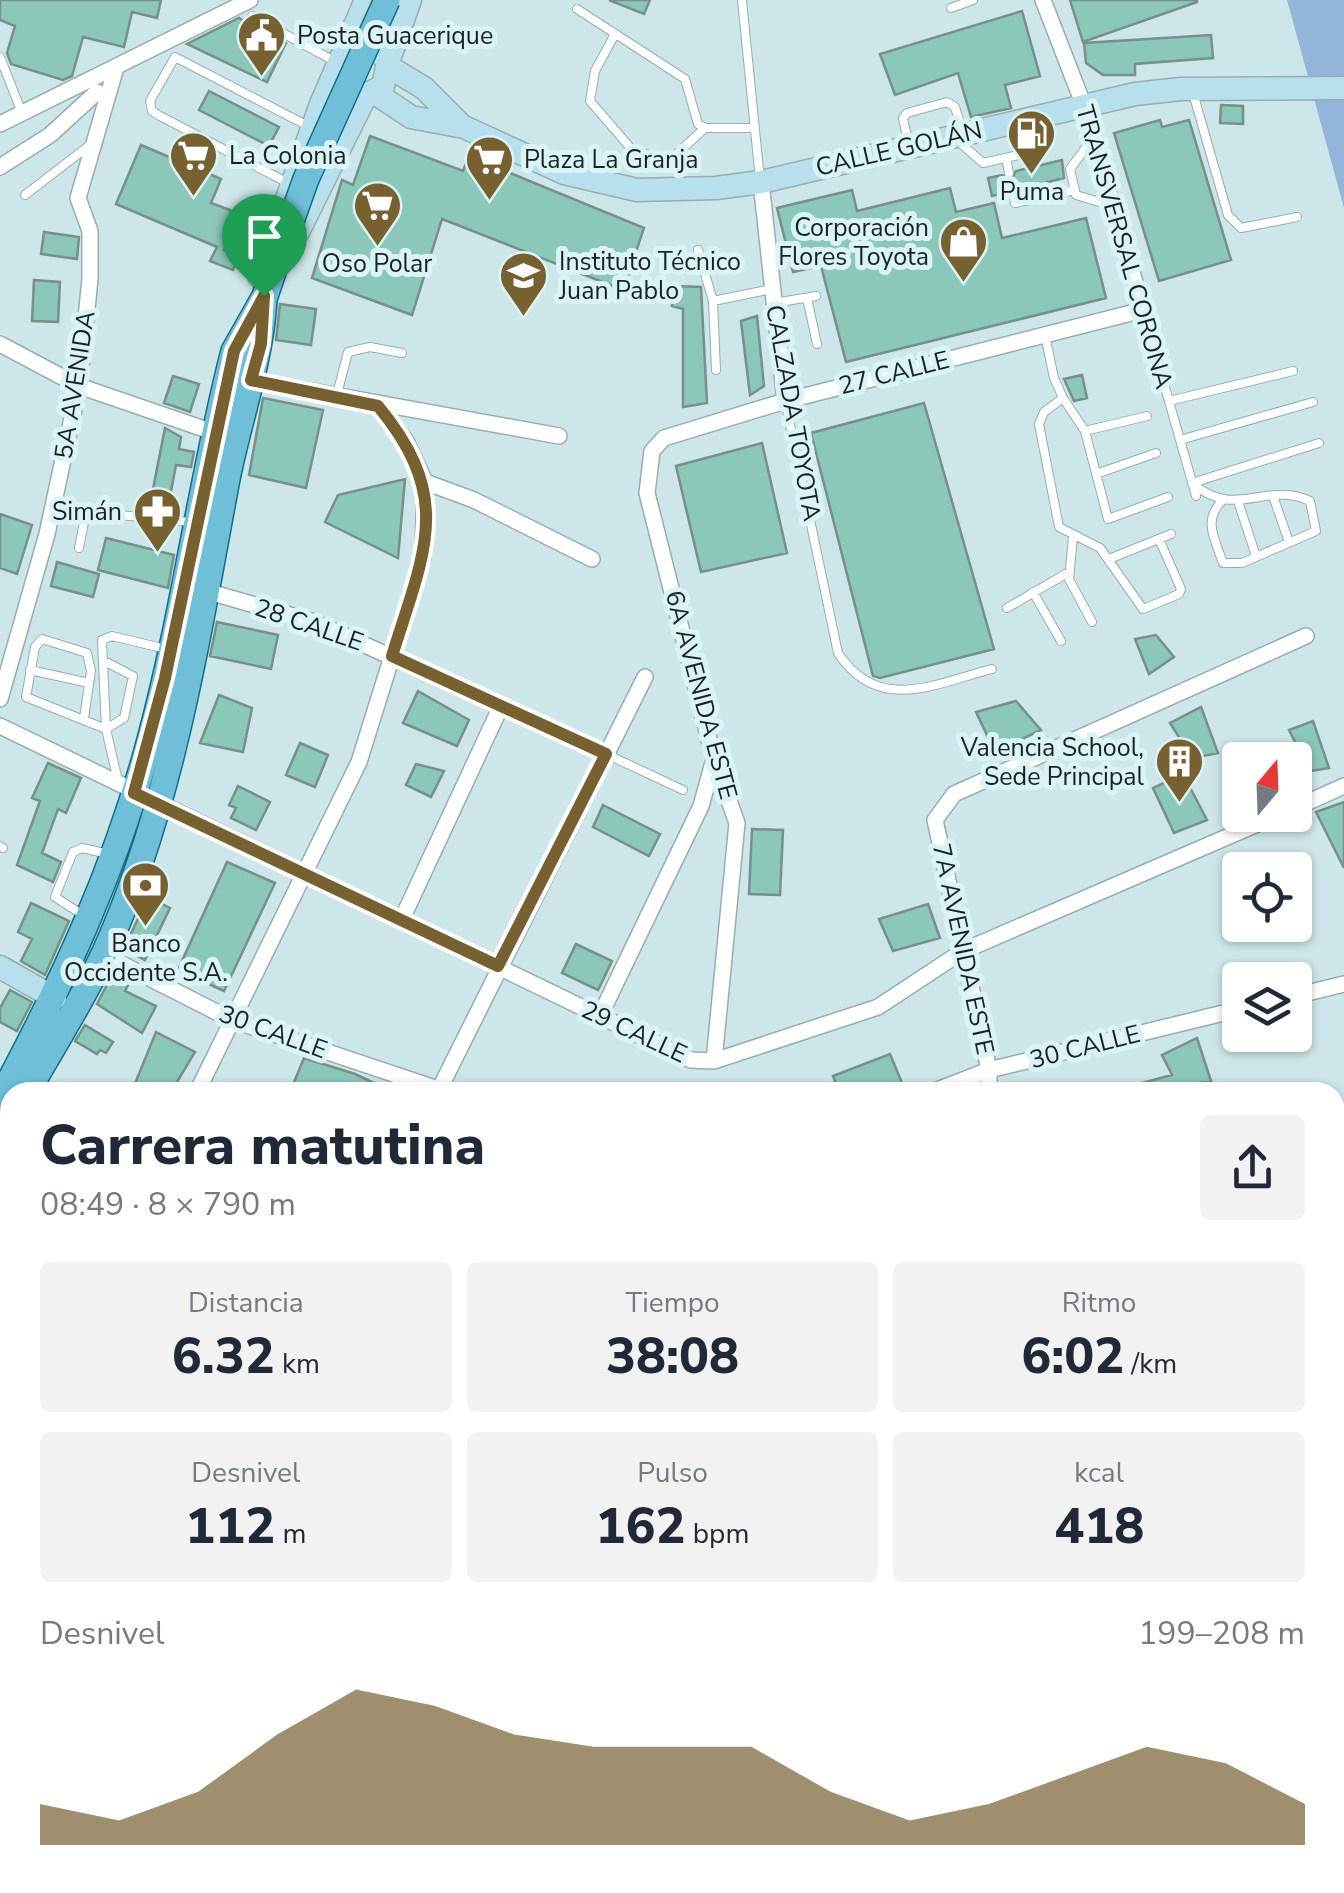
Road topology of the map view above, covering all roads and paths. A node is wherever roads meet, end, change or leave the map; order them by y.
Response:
1 (366, 0) edge
2 (387, 0) edge
3 (410, 0) edge
4 (742, 0) edge
5 (972, 0) edge
6 (1043, 0) edge
7 (251, 8) edge
8 (951, 8) dead end
9 (577, 9) dead end
10 (400, 29) junction
11 (615, 34) junction
12 (161, 48) junction
13 (0, 57) edge
14 (176, 57) junction
15 (338, 62) junction
16 (388, 64) junction
17 (114, 70) junction
18 (80, 87) junction
19 (424, 88) junction
20 (1192, 88) junction
21 (1344, 88) edge
22 (370, 95) junction
23 (101, 98) junction
24 (1084, 106) junction
25 (23, 115) junction
26 (412, 116) junction
27 (1038, 117) junction
28 (0, 124) edge
29 (464, 127) junction
30 (312, 128) junction
31 (705, 128) junction
32 (756, 128) junction
33 (345, 135) junction
34 (958, 135) junction
35 (1093, 138) junction
36 (94, 143) junction
37 (909, 147) junction
38 (1006, 158) junction
39 (0, 167) edge
40 (1009, 173) dead end
41 (760, 182) junction
42 (290, 184) junction
43 (1075, 190) junction
44 (1013, 191) dead end
45 (25, 195) dead end
46 (1113, 206) junction
47 (1297, 216) dead end
48 (698, 250) dead end
49 (773, 296) junction
50 (713, 301) junction
51 (1143, 310) junction
52 (1045, 335) junction
53 (250, 341) junction
54 (0, 344) edge
55 (817, 344) dead end
56 (402, 353) dead end
57 (716, 370) dead end
58 (1293, 371) dead end
59 (251, 380) junction
60 (79, 386) junction
61 (336, 398) junction
62 (1064, 398) junction
63 (786, 401) junction
64 (1169, 402) junction
65 (1313, 402) dead end
66 (378, 406) junction
67 (1146, 416) dead end
68 (1085, 430) junction
69 (213, 432) junction
70 (559, 436) dead end
71 (1180, 440) junction
72 (1319, 444) dead end
73 (652, 452) joint
74 (1156, 454) dead end
75 (1096, 474) junction
76 (425, 482) junction
77 (1192, 483) junction
78 (1196, 496) dead end
79 (1273, 496) junction
80 (1168, 497) dead end
81 (1222, 502) junction
82 (1238, 502) junction
83 (196, 522) junction
84 (1170, 534) dead end
85 (1074, 538) junction
86 (1159, 539) junction
87 (1289, 542) junction
88 (79, 548) dead end
89 (1256, 556) junction
90 (592, 559) dead end
91 (1109, 559) junction
92 (1069, 572) junction
93 (206, 591) junction
94 (1033, 592) junction
95 (1007, 608) dead end
96 (1092, 622) dead end
97 (1306, 636) dead end
98 (1061, 640) dead end
99 (171, 650) junction
100 (392, 656) junction
101 (104, 662) junction
102 (992, 669) dead end
103 (30, 670) junction
104 (645, 677) dead end
105 (90, 684) junction
106 (0, 700) edge
107 (502, 706) junction
108 (84, 718) junction
109 (0, 726) edge
110 (106, 729) junction
111 (606, 754) junction
112 (714, 759) junction
113 (1344, 786) edge
114 (682, 790) dead end
115 (137, 794) junction
116 (1312, 800) edge
117 (701, 806) junction
118 (737, 823) junction
119 (1239, 832) edge
120 (114, 856) junction
121 (303, 874) junction
122 (402, 919) junction
123 (90, 920) junction
124 (963, 951) junction
125 (104, 954) junction
126 (498, 966) junction
127 (0, 967) edge
128 (1344, 984) edge
129 (1312, 992) edge
130 (55, 998) junction
131 (1222, 1013) edge
132 (599, 1018) junction
133 (232, 1020) junction
134 (714, 1060) junction
135 (989, 1070) junction
136 (9, 1082) edge
137 (33, 1082) edge
138 (202, 1082) edge
139 (413, 1082) edge
140 (446, 1082) edge
141 (958, 1082) edge
142 (989, 1082) edge

1 - 15 main road
2 - 53 main road, bridge
3 - 10 main road
4 - 32 lane, CALZADA TOYOTA
5 - 8 lane
6 - 24 street, TRANSVERSAL CORONA
7 - 12 street
7 - 15 lane
9 - 11 lane
10 - 16 main road
10 - 19 main road
11 - 31 lane
11 - 31 lane
12 - 14 lane
12 - 17 street
13 - 25 lane
14 - 30 lane
14 - 42 lane
15 - 16 main road
15 - 22 main road
15 - 30 main road
16 - 19 main road, CALLE GOLÁN
16 - 22 main road
17 - 18 street
17 - 23 street, 5A AVENIDA
18 - 23 street
18 - 25 street
19 - 29 main road, CALLE GOLÁN
20 - 21 main road, CALLE GOLÁN
20 - 24 main road, CALLE GOLÁN
20 - 47 lane
22 - 26 main road, CALLE GOLÁN
22 - 33 main road
23 - 36 street, 5A AVENIDA
23 - 39 street
24 - 27 main road, CALLE GOLÁN
24 - 35 street, TRANSVERSAL CORONA
25 - 28 street
26 - 29 main road, CALLE GOLÁN
26 - 33 main road
27 - 34 main road, CALLE GOLÁN
27 - 38 lane
29 - 41 main road, CALLE GOLÁN
30 - 42 main road
31 - 32 lane
32 - 41 lane, CALZADA TOYOTA
33 - 53 main road
34 - 37 main road, CALLE GOLÁN
34 - 37 lane
34 - 38 lane
35 - 43 lane
35 - 46 street, TRANSVERSAL CORONA
36 - 45 lane
36 - 60 street, 5A AVENIDA
37 - 41 main road, CALLE GOLÁN
38 - 40 lane
41 - 49 street, CALZADA TOYOTA
42 - 53 main road
43 - 44 lane
43 - 46 lane
46 - 51 street, TRANSVERSAL CORONA
48 - 50 lane
49 - 50 lane
49 - 55 lane
49 - 63 street, CALZADA TOYOTA
50 - 57 lane
51 - 52 street, 27 CALLE
51 - 64 lane, TRANSVERSAL CORONA
52 - 62 lane
52 - 63 street, 27 CALLE
53 - 59 main road
53 - 69 main road
54 - 60 street
56 - 61 lane
58 - 64 lane
59 - 61 street
59 - 93 main road
60 - 69 street
60 - 106 street, 5A AVENIDA
61 - 66 street
62 - 68 lane
62 - 85 lane
63 - 73 street, 27 CALLE
63 - 102 lane, CALZADA TOYOTA
64 - 71 lane, TRANSVERSAL CORONA
65 - 71 lane
66 - 70 street
66 - 76 street
67 - 68 lane
68 - 75 lane
69 - 83 main road
71 - 77 lane, TRANSVERSAL CORONA
72 - 77 lane
73 - 112 street, 6A AVENIDA ESTE
74 - 75 lane
75 - 80 lane
76 - 90 street
76 - 100 street
77 - 78 lane, TRANSVERSAL CORONA
77 - 81 lane
79 - 82 lane
79 - 87 lane
79 - 87 lane
81 - 82 lane
81 - 89 lane
82 - 89 lane
83 - 88 lane
83 - 99 main road
84 - 86 lane
85 - 91 lane
85 - 92 lane
86 - 91 lane
86 - 91 lane
87 - 89 lane
92 - 94 lane
92 - 96 lane
93 - 100 street, 28 CALLE
93 - 115 main road
94 - 95 lane
94 - 98 lane
97 - 124 street, 7A AVENIDA ESTE
99 - 101 lane
99 - 115 main road
100 - 107 street, 28 CALLE
100 - 121 street
101 - 110 lane
101 - 110 lane
103 - 105 lane
103 - 105 lane
103 - 108 lane
104 - 111 street
105 - 108 lane
107 - 111 street, 28 CALLE
107 - 122 street
108 - 110 lane
109 - 115 street, 29 CALLE
110 - 115 lane
111 - 114 lane, 28 CALLE
111 - 126 street
112 - 117 street
112 - 118 street, 6A AVENIDA ESTE
113 - 116 street
115 - 120 main road
115 - 121 street, 29 CALLE
115 - 125 main road
117 - 118 street
117 - 132 street
118 - 134 street, 6A AVENIDA ESTE
119 - 124 street, 29 CALLE
120 - 123 main road
120 - 123 lane
121 - 122 street, 29 CALLE
121 - 133 street
122 - 126 street, 29 CALLE
123 - 130 main road
124 - 134 street, 29 CALLE
124 - 135 street, 7A AVENIDA ESTE
125 - 133 street, 30 CALLE
125 - 137 main road
126 - 132 street, 29 CALLE
126 - 140 street
127 - 130 main road
128 - 129 street
130 - 136 main road
131 - 135 street, 30 CALLE
132 - 134 street, 29 CALLE
133 - 138 street
133 - 139 street, 30 CALLE
135 - 141 street, 30 CALLE
135 - 142 street, 7A AVENIDA ESTE

